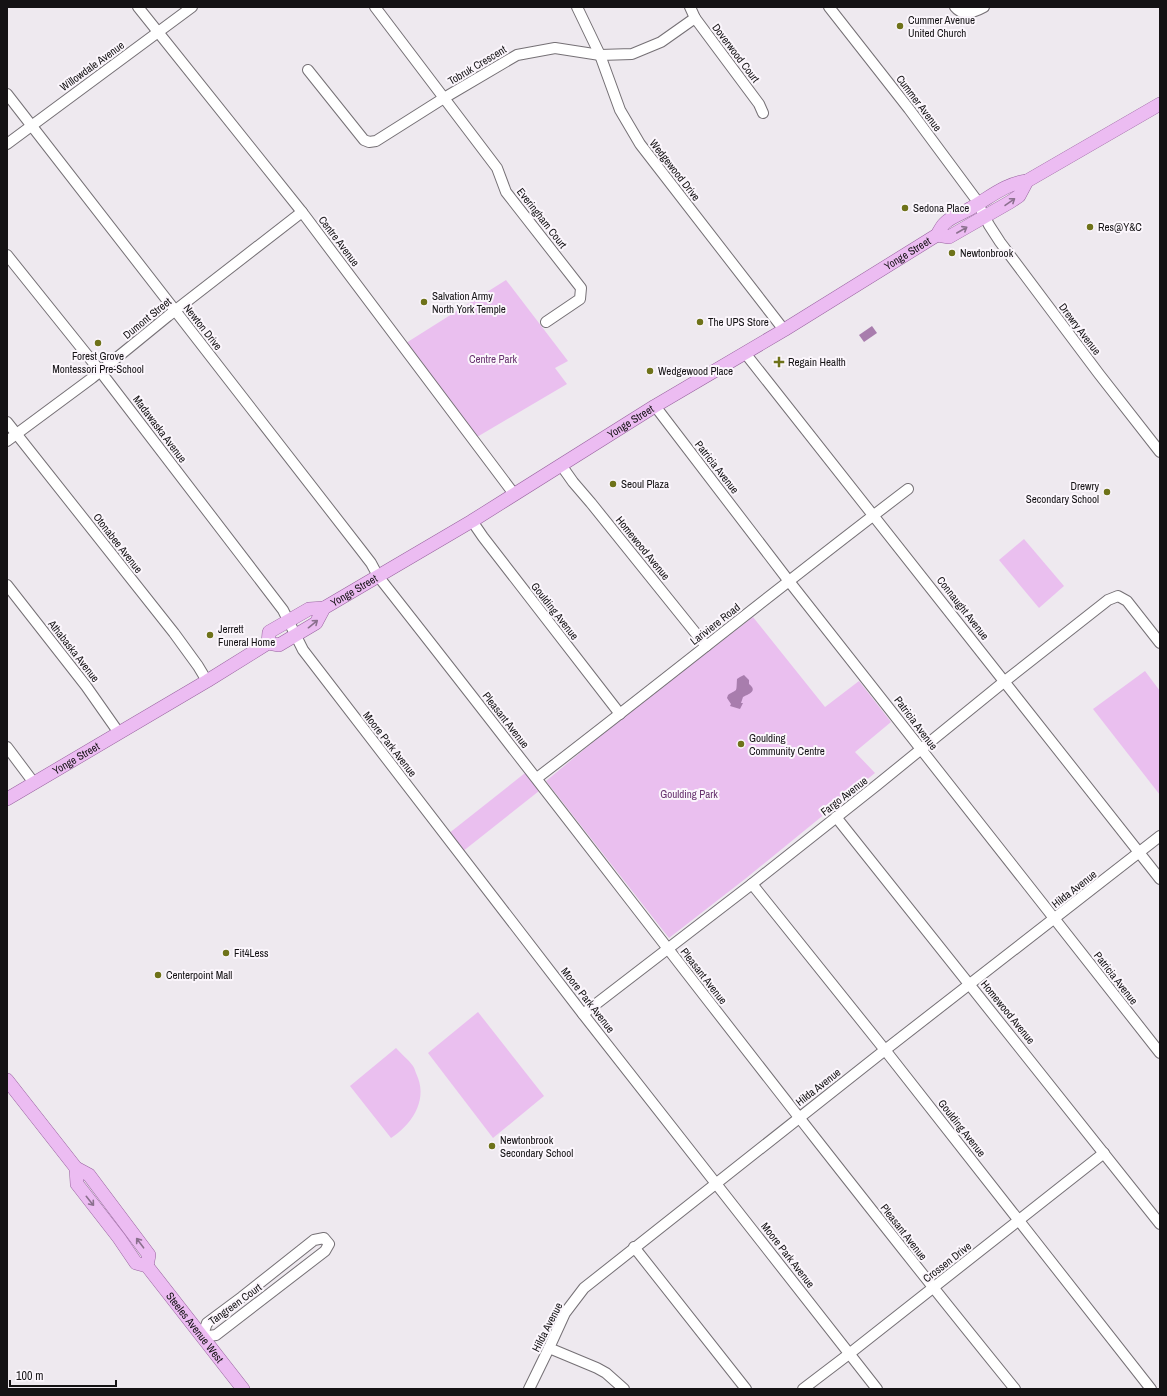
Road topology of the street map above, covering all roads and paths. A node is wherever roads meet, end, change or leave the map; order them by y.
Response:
1 (138, 7) edge
2 (192, 7) edge
3 (375, 7) edge
4 (577, 7) edge
5 (690, 7) edge
6 (829, 7) edge
7 (955, 7) edge
8 (984, 7) edge
9 (695, 18) junction
10 (158, 32) junction
11 (600, 55) junction
12 (308, 70) dead end
13 (7, 94) edge
14 (444, 98) junction
15 (1160, 104) edge
16 (763, 113) dead end
17 (32, 125) junction
18 (7, 144) edge
19 (1027, 181) junction
20 (979, 204) junction
21 (302, 212) junction
22 (986, 217) junction
23 (937, 235) junction
24 (7, 255) edge
25 (175, 310) junction
26 (546, 322) dead end
27 (784, 330) junction
28 (746, 353) junction
29 (100, 371) junction
30 (655, 406) junction
31 (7, 422) edge
32 (16, 434) junction
33 (7, 441) edge
34 (1160, 452) edge
35 (561, 465) junction
36 (908, 489) dead end
37 (514, 494) junction
38 (874, 515) junction
39 (472, 521) junction
40 (378, 576) junction
41 (788, 580) junction
42 (7, 585) edge
43 (324, 608) junction
44 (289, 621) junction
45 (296, 635) junction
46 (268, 643) junction
47 (1160, 643) edge
48 (706, 646) junction
49 (207, 681) junction
50 (1004, 681) junction
51 (620, 714) junction
52 (119, 733) junction
53 (7, 747) edge
54 (921, 750) junction
55 (537, 778) junction
56 (34, 783) junction
57 (7, 799) edge
58 (836, 817) junction
59 (1160, 836) edge
60 (1139, 853) junction
61 (1160, 879) edge
62 (752, 884) junction
63 (1054, 920) junction
64 (667, 949) junction
65 (970, 984) junction
66 (583, 1014) junction
67 (886, 1050) junction
68 (1160, 1053) edge
69 (7, 1080) edge
70 (800, 1117) junction
71 (1104, 1153) junction
72 (76, 1168) junction
73 (717, 1184) junction
74 (1020, 1220) junction
75 (124, 1222) junction
76 (1160, 1224) edge
77 (113, 1230) junction
78 (306, 1246) junction
79 (634, 1247) junction
80 (315, 1259) junction
81 (147, 1266) junction
82 (933, 1288) junction
83 (202, 1337) junction
84 (549, 1348) junction
85 (849, 1354) junction
86 (243, 1389) edge
87 (528, 1389) edge
88 (624, 1389) edge
89 (746, 1389) edge
90 (803, 1389) edge
91 (877, 1389) edge
92 (1015, 1389) edge
93 (1150, 1389) edge

1 - 10 street, Centre Avenue
2 - 10 street, Willowdale Avenue
3 - 14 street
4 - 11 street, Wedgewood Drive
5 - 9 street, Doverwood Court
6 - 20 street, Cummer Avenue
7 - 8 street
9 - 11 street, Tobruk Crescent
9 - 16 street, Doverwood Court
10 - 17 street, Willowdale Avenue
10 - 21 street, Centre Avenue
11 - 14 street, Tobruk Crescent
11 - 27 street, Wedgewood Drive
12 - 14 street, Tobruk Crescent
13 - 17 street, Newton Drive
14 - 26 street, Everingham Court
15 - 19 main road, Yonge Street
17 - 18 street, Willowdale Avenue
17 - 25 street, Newton Drive
19 - 20 main road, Yonge Street
22 -> 19 main road, Yonge Street
20 - 22 street, Cummer Avenue
20 - 23 main road, Yonge Street
21 - 25 street, Dumont Street
21 - 37 street, Centre Avenue
23 -> 22 main road, Yonge Street
22 - 34 street, Drewry Avenue
23 - 27 main road, Yonge Street
24 - 29 street, Madawaska Avenue
25 - 29 street, Dumont Street
25 - 40 street, Newton Drive
27 - 28 main road, Yonge Street
28 - 30 main road, Yonge Street
28 - 38 street, Connaught Avenue
29 - 32 street, Dumont Street
29 - 44 street, Madawaska Avenue
30 - 35 main road, Yonge Street
30 - 41 street, Patricia Avenue
31 - 32 street, Otonabee Avenue
32 - 33 street, Dumont Street
32 - 49 street, Otonabee Avenue
35 - 37 main road, Yonge Street
35 - 48 street, Homewood Avenue
36 - 38 street, Lariviere Road
37 - 39 main road, Yonge Street
38 - 41 street, Lariviere Road
38 - 50 street, Connaught Avenue
39 - 40 main road, Yonge Street
39 - 51 street, Goulding Avenue
40 - 43 main road, Yonge Street
40 - 55 street, Pleasant Avenue
41 - 48 street, Lariviere Road
41 - 54 street, Patricia Avenue
42 - 52 street, Athabaska Avenue
43 - 44 main road, Yonge Street
45 -> 43 main road, Yonge Street
44 - 45 street, Moore Park Avenue
44 - 46 main road, Yonge Street
45 - 46 main road, Yonge Street
45 - 66 street, Moore Park Avenue
46 - 49 main road, Yonge Street
47 - 50 street, Fargo Avenue
48 - 51 street, Lariviere Road
49 - 52 main road, Yonge Street
50 - 54 street, Fargo Avenue
50 - 60 street, Connaught Avenue
51 - 55 street, Lariviere Road
52 - 56 main road, Yonge Street
53 - 56 street
54 - 58 street, Fargo Avenue
54 - 63 street, Patricia Avenue
55 - 64 street, Pleasant Avenue
56 - 57 main road, Yonge Street
58 - 62 street, Fargo Avenue
58 - 65 street, Homewood Avenue
59 - 60 street, Hilda Avenue
60 - 61 street, Connaught Avenue
60 - 63 street, Hilda Avenue
62 - 64 street, Fargo Avenue
62 - 67 street, Goulding Avenue
63 - 65 street, Hilda Avenue
63 - 68 street, Patricia Avenue
64 - 66 street, Fargo Avenue
64 - 70 street, Pleasant Avenue
65 - 67 street, Hilda Avenue
65 - 71 street, Homewood Avenue
66 - 73 street, Moore Park Avenue
67 - 70 street, Hilda Avenue
67 - 74 street, Goulding Avenue
69 - 72 main road, Steeles Avenue West
70 - 73 street, Hilda Avenue
70 - 82 street, Pleasant Avenue
71 - 74 street, Crossen Drive
71 - 76 street, Homewood Avenue
72 - 75 main road, Steeles Avenue West
72 -> 77 main road, Steeles Avenue West
73 - 79 street, Hilda Avenue
73 - 85 street, Moore Park Avenue
74 - 82 street, Crossen Drive
74 - 93 street, Goulding Avenue
75 - 77 main road
81 -> 75 main road, Steeles Avenue West
77 - 81 main road, Steeles Avenue West
78 - 80 street
78 - 80 street, Tangreen Court
78 - 83 street, Tangreen Court
79 - 84 street, Hilda Avenue
79 - 89 street
80 - 83 street, Tangreen Court
81 - 83 main road, Steeles Avenue West
82 - 85 street, Crossen Drive
82 - 92 street, Pleasant Avenue
83 - 86 main road, Steeles Avenue West
84 - 87 street, Hilda Avenue
84 - 88 street
85 - 90 street, Crossen Drive
85 - 91 street, Moore Park Avenue

